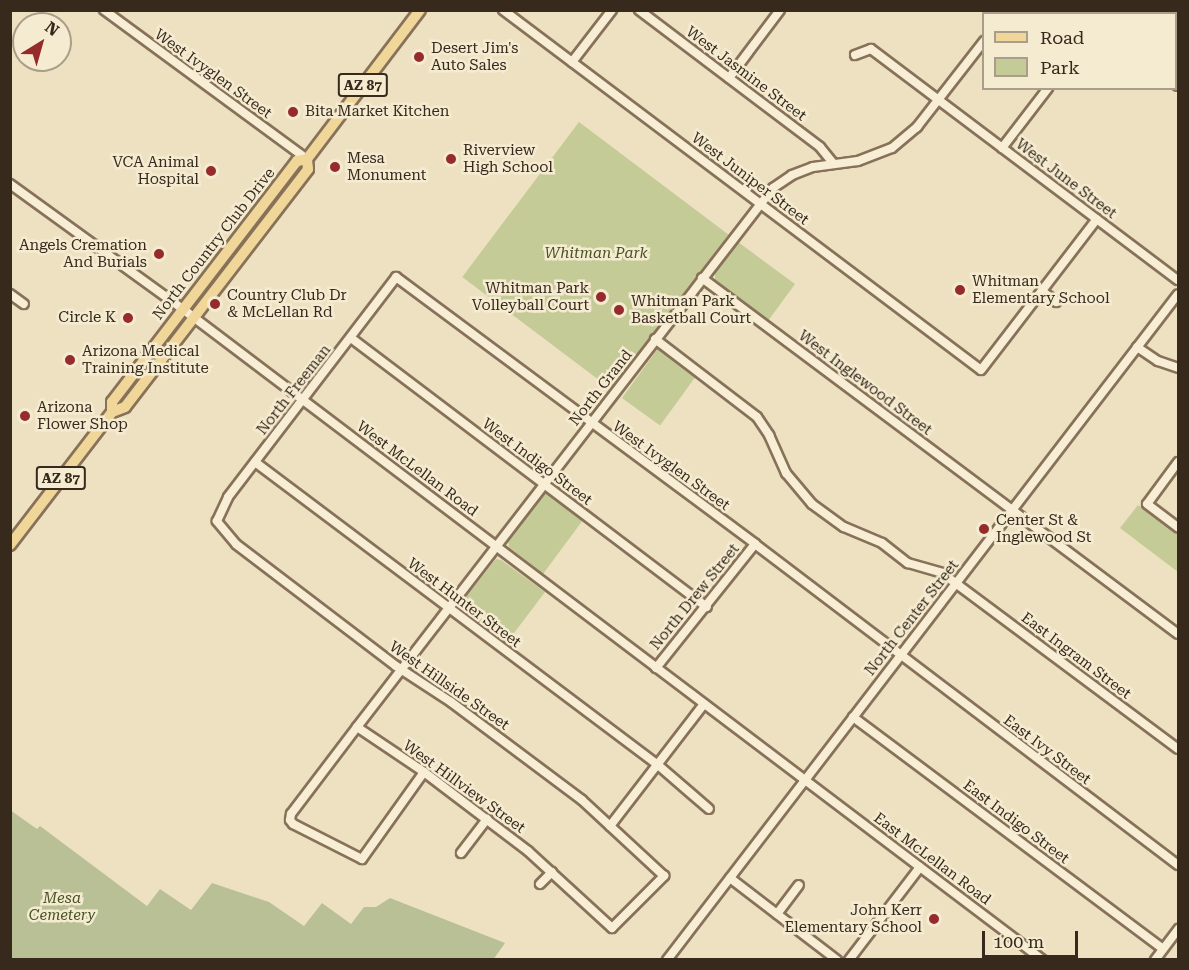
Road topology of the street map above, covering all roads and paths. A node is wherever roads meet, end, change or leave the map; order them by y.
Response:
1 (104, 10) edge
2 (420, 10) edge
3 (503, 10) edge
4 (612, 10) edge
5 (639, 10) edge
6 (779, 11) edge
7 (982, 44) edge
8 (855, 55) dead end
9 (572, 62) junction
10 (729, 78) junction
11 (1046, 90) edge
12 (938, 100) junction
13 (1002, 148) junction
14 (306, 159) junction
15 (833, 163) junction
16 (10, 184) edge
17 (760, 203) junction
18 (1097, 219) junction
19 (396, 277) joint
20 (702, 278) junction
21 (1179, 280) edge
22 (1042, 291) junction
23 (10, 294) edge
24 (1179, 294) edge
25 (1056, 302) dead end
26 (24, 304) dead end
27 (183, 309) junction
28 (194, 317) junction
29 (351, 338) junction
30 (655, 339) junction
31 (1137, 347) junction
32 (1179, 368) edge
33 (303, 399) junction
34 (112, 412) junction
35 (590, 423) junction
36 (255, 462) junction
37 (1179, 462) edge
38 (544, 484) junction
39 (1013, 509) junction
40 (217, 521) joint
41 (1179, 527) edge
42 (755, 544) junction
43 (10, 545) edge
44 (496, 546) junction
45 (956, 583) junction
46 (707, 607) junction
47 (448, 609) junction
48 (1179, 634) edge
49 (900, 656) junction
50 (656, 668) junction
51 (401, 670) junction
52 (704, 704) junction
53 (853, 717) junction
54 (357, 727) junction
55 (1179, 750) edge
56 (658, 765) junction
57 (424, 772) junction
58 (804, 780) junction
59 (709, 809) dead end
60 (487, 819) junction
61 (610, 826) junction
62 (461, 853) dead end
63 (1179, 865) edge
64 (920, 867) junction
65 (552, 872) junction
66 (730, 878) junction
67 (540, 884) dead end
68 (799, 885) dead end
69 (777, 914) junction
70 (612, 928) joint
71 (1179, 929) edge
72 (1163, 949) junction
73 (667, 960) edge
74 (837, 960) edge
75 (849, 960) edge
76 (1043, 960) edge
77 (1155, 960) edge

1 - 14 street, West Ivyglen Street
2 - 14 main road, North Country Club Drive / AZ 87
3 - 9 street, West Juniper Street
4 - 9 street
5 - 10 street, West Jasmine Street
6 - 10 street
7 - 12 street, North Grand
8 - 12 street, West June Street
9 - 17 street, West Juniper Street
10 - 15 street, West Jasmine Street
11 - 13 street
12 - 13 street, West June Street
12 - 15 street, North Grand
13 - 18 street, West June Street
14 - 27 main road, North Country Club Drive / AZ 87
14 - 28 main road, North Country Club Drive / AZ 87
15 - 17 street, North Grand
16 - 27 street, West McLellan Road
17 - 20 street, North Grand
17 - 22 street, West Juniper Street
18 - 21 street, West June Street
18 - 22 street
19 - 29 street, North Freeman
19 - 35 street, West Ivyglen Street
20 - 30 street, North Grand
20 - 39 street, West Inglewood Street
22 - 25 street
23 - 26 street
24 - 31 street, North Center Street
27 - 28 street, West McLellan Road
27 - 34 main road, North Country Club Drive / AZ 87
28 - 33 street, West McLellan Road
28 - 34 main road, North Country Club Drive / AZ 87
29 - 33 street, North Freeman
29 - 38 street, West Indigo Street
30 - 35 street, North Grand
30 - 45 street, East Ingram Street
31 - 32 street
31 - 39 street, North Center Street
33 - 36 street, North Freeman
33 - 44 street, West McLellan Road
34 - 43 main road, North Country Club Drive / AZ 87
35 - 38 street, North Grand
35 - 42 street, West Ivyglen Street
36 - 40 street, North Freeman
36 - 47 street, West Hunter Street
37 - 41 street
38 - 44 street, North Grand
38 - 46 street, West Indigo Street
39 - 45 street, North Center Street
39 - 48 street, West Inglewood Street
40 - 51 street, West Hillside Street
42 - 46 street, North Drew Street
42 - 49 street, West Ivyglen Street
44 - 47 street, North Grand
44 - 50 street, West McLellan Road
45 - 49 street, North Center Street
45 - 55 street, East Ingram Street
46 - 50 street, North Drew Street
47 - 51 street, North Grand
47 - 56 street, West Hunter Street
49 - 53 street, North Center Street
49 - 63 street, East Ivy Street
50 - 52 street, West McLellan Road
51 - 54 street, North Grand
51 - 61 street, West Hillside Street
52 - 56 street
52 - 58 street, West McLellan Road
53 - 58 street, North Center Street
53 - 72 street, East Indigo Street
54 - 57 street, West Hillview Street
54 - 57 street, North Grand
56 - 59 street, West Hunter Street
56 - 61 street
57 - 60 street, West Hillview Street
58 - 64 street, East McLellan Road
58 - 66 street, North Center Street
60 - 62 street
60 - 65 street, West Hillview Street
61 - 70 street, West Hillside Street
64 - 75 street
64 - 76 street, East McLellan Road
65 - 67 street
65 - 70 street, West Hillview Street
66 - 69 street
66 - 73 street, North Center Street
68 - 69 street
69 - 74 street
71 - 72 street
72 - 77 street

